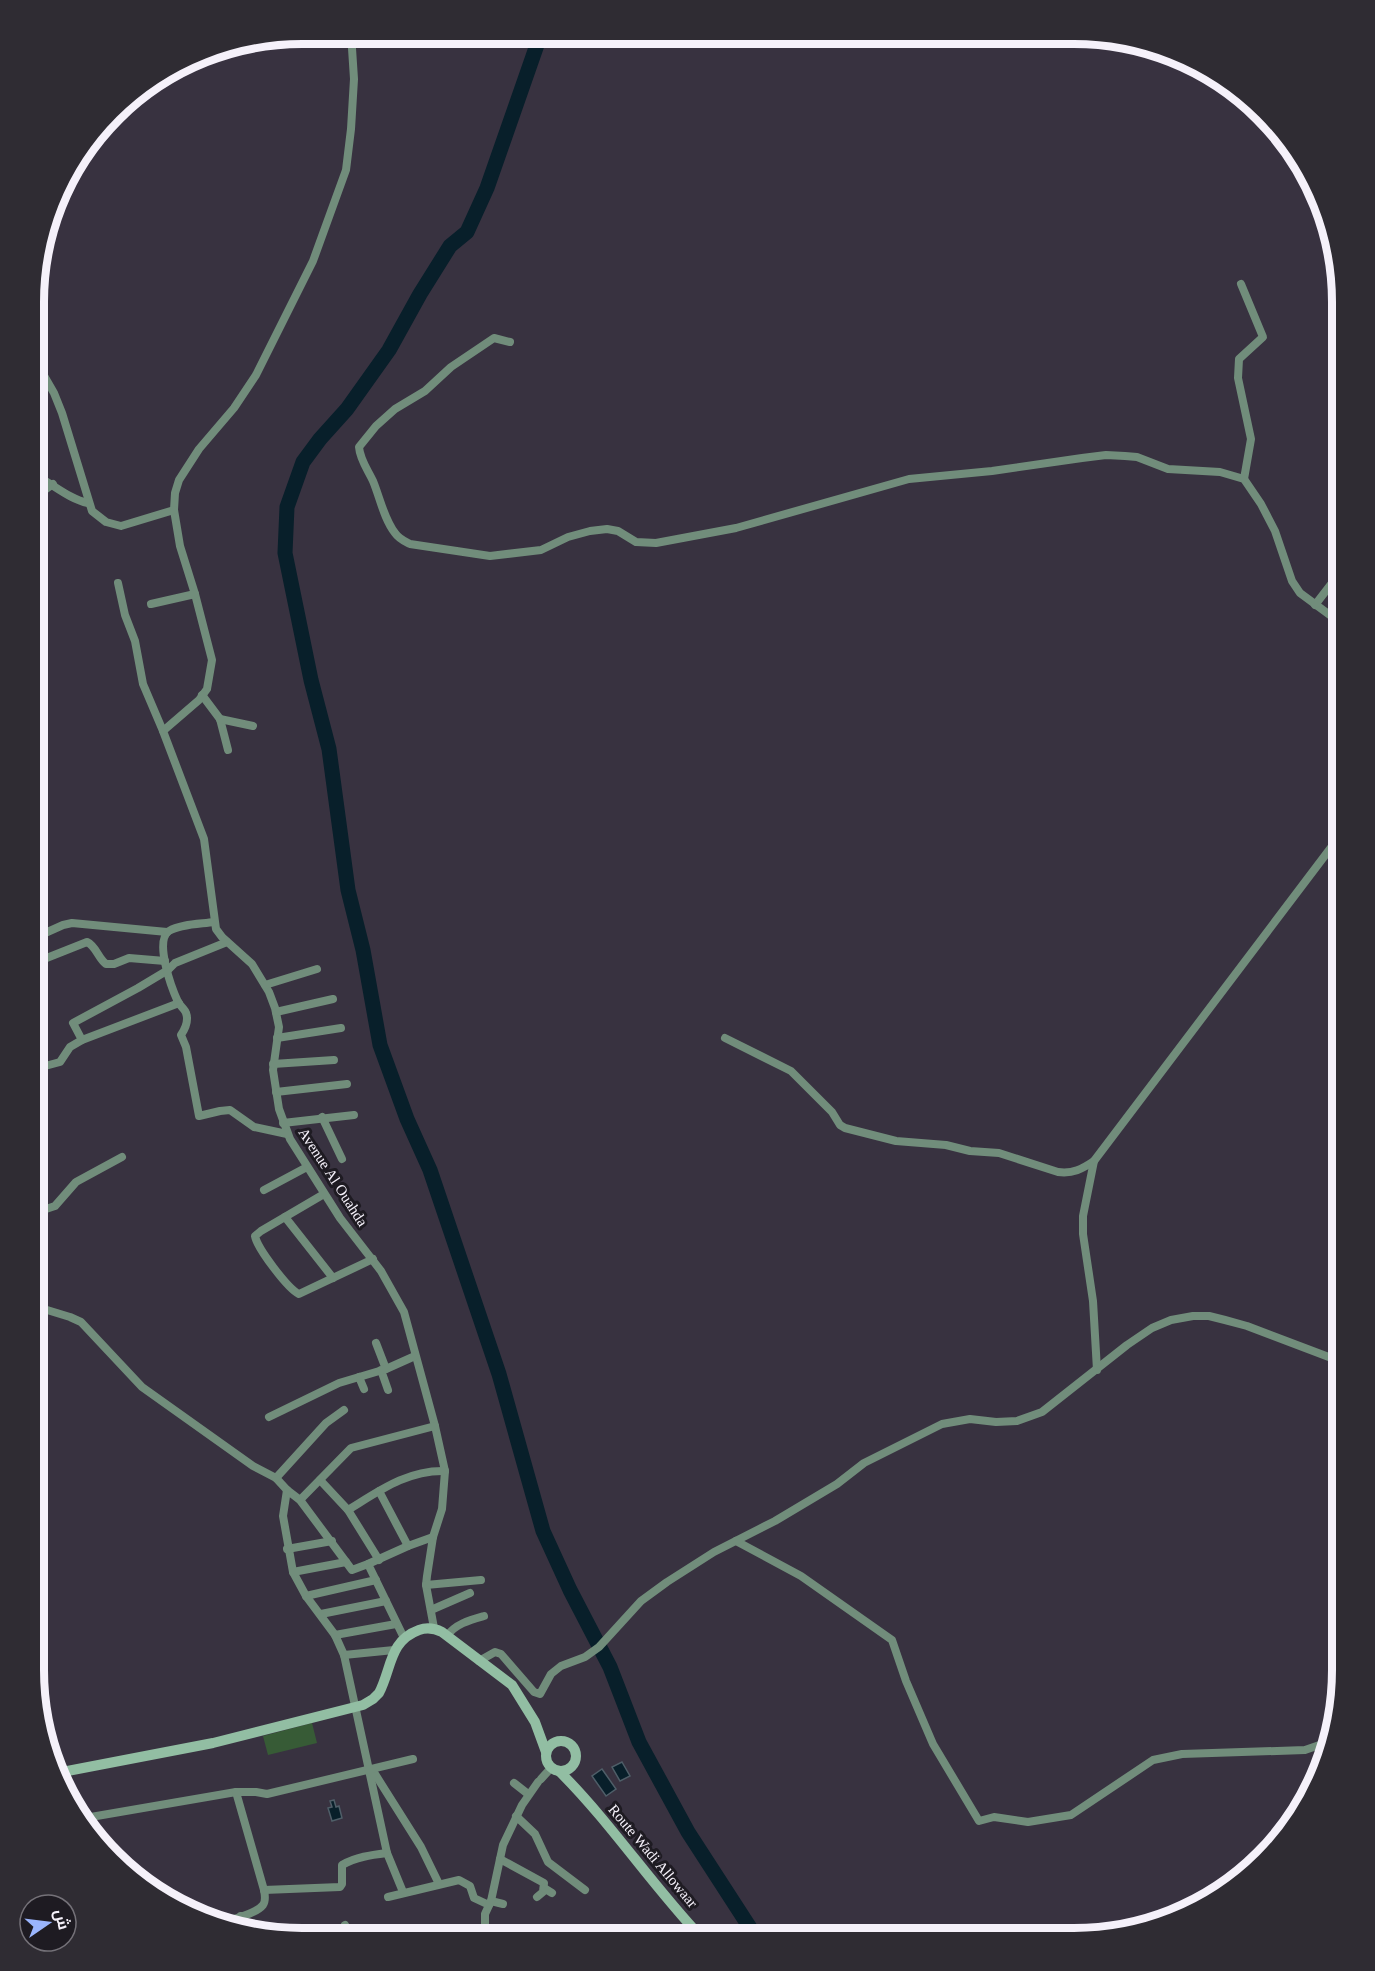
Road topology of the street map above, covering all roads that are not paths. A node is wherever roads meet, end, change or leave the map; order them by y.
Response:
1 (352, 44) edge
2 (1241, 284) dead end
3 (510, 342) dead end
4 (44, 376) edge
5 (1244, 479) junction
6 (44, 481) edge
7 (53, 484) junction
8 (44, 490) edge
9 (88, 503) junction
10 (174, 510) junction
11 (118, 583) dead end
12 (1332, 583) edge
13 (195, 594) junction
14 (151, 604) dead end
15 (1315, 605) junction
16 (1332, 617) edge
17 (202, 695) junction
18 (220, 718) junction
19 (254, 726) dead end
20 (163, 731) junction
21 (228, 750) dead end
22 (1332, 848) edge
23 (214, 922) junction
24 (167, 932) junction
25 (44, 934) edge
26 (227, 942) junction
27 (44, 959) edge
28 (166, 965) junction
29 (317, 969) dead end
30 (265, 985) junction
31 (333, 999) dead end
32 (178, 1003) junction
33 (276, 1012) junction
34 (341, 1028) dead end
35 (277, 1038) junction
36 (725, 1038) dead end
37 (82, 1040) junction
38 (334, 1060) dead end
39 (273, 1064) junction
40 (44, 1067) edge
41 (347, 1084) dead end
42 (276, 1092) junction
43 (354, 1115) dead end
44 (322, 1118) junction
45 (283, 1123) junction
46 (288, 1134) junction
47 (122, 1157) dead end
48 (342, 1159) dead end
49 (1094, 1161) junction
50 (307, 1167) junction
51 (264, 1190) dead end
52 (324, 1194) junction
53 (44, 1210) edge
54 (285, 1217) junction
55 (373, 1259) junction
56 (333, 1278) junction
57 (44, 1309) edge
58 (376, 1342) dead end
59 (415, 1356) junction
60 (1332, 1358) edge
61 (383, 1370) junction
62 (1097, 1370) junction
63 (360, 1377) junction
64 (364, 1389) dead end
65 (388, 1390) dead end
66 (344, 1410) dead end
67 (269, 1417) dead end
68 (435, 1426) junction
69 (445, 1471) junction
70 (276, 1478) junction
71 (320, 1480) junction
72 (286, 1490) junction
73 (379, 1491) junction
74 (300, 1500) junction
75 (348, 1510) junction
76 (433, 1537) junction
77 (332, 1541) junction
78 (736, 1541) junction
79 (408, 1546) junction
80 (287, 1549) junction
81 (379, 1560) junction
82 (346, 1562) junction
83 (368, 1564) junction
84 (293, 1572) junction
85 (376, 1580) junction
86 (481, 1580) dead end
87 (426, 1585) junction
88 (470, 1593) dead end
89 (306, 1596) junction
90 (386, 1601) junction
91 (431, 1610) junction
92 (321, 1614) junction
93 (484, 1616) dead end
94 (396, 1624) junction
95 (434, 1628) junction
96 (335, 1635) junction
97 (447, 1636) junction
98 (404, 1638) junction
99 (394, 1650) junction
100 (344, 1655) junction
101 (479, 1661) junction
102 (356, 1707) junction
103 (535, 1722) junction
104 (559, 1741) junction
105 (1321, 1745) edge
106 (546, 1752) junction
107 (413, 1759) dead end
108 (572, 1767) junction
109 (555, 1769) junction
110 (368, 1770) junction
111 (65, 1772) edge
112 (514, 1783) dead end
113 (236, 1792) junction
114 (528, 1794) junction
115 (582, 1794) junction
116 (516, 1816) junction
117 (90, 1817) edge
118 (387, 1853) junction
119 (500, 1859) junction
120 (440, 1884) junction
121 (544, 1888) junction
122 (264, 1890) junction
123 (585, 1890) dead end
124 (403, 1892) junction
125 (552, 1893) dead end
126 (388, 1897) dead end
127 (537, 1897) dead end
128 (490, 1903) junction
129 (503, 1904) dead end
130 (241, 1916) junction
131 (233, 1919) edge
132 (242, 1921) edge
133 (345, 1925) dead end
134 (347, 1928) edge
135 (485, 1928) edge
136 (693, 1928) edge

1 - 10 street
2 - 5 street
3 - 5 street
4 - 9 street
5 - 15 street
6 - 7 street
7 - 8 street
7 - 9 street
9 - 10 street
10 - 13 street
11 - 20 street, Avenue Al Ouahda
12 - 15 street
13 - 14 street
13 - 17 street
15 - 16 street
17 - 18 street
17 - 20 street
18 - 19 street
18 - 21 street
20 - 23 street, Avenue Al Ouahda
22 - 49 street
23 - 24 street
23 - 26 street, Avenue Al Ouahda
24 - 25 street
24 - 28 street
26 - 28 street
26 - 30 street, Avenue Al Ouahda
27 - 28 street
28 - 32 street
28 - 37 street
29 - 30 street
30 - 33 street, Avenue Al Ouahda
31 - 33 street
32 - 37 street
32 - 46 street
33 - 35 street, Avenue Al Ouahda
34 - 35 street
35 - 39 street, Avenue Al Ouahda
36 - 49 street
37 - 40 street
38 - 39 street
39 - 42 street, Avenue Al Ouahda
41 - 42 street
42 - 45 street, Avenue Al Ouahda
43 - 44 street
44 - 45 street
44 - 48 street
45 - 46 street, Avenue Al Ouahda
46 - 50 street, Avenue Al Ouahda
47 - 53 street
49 - 62 street
50 - 51 street
50 - 52 street, Avenue Al Ouahda
52 - 54 street
52 - 55 street, Avenue Al Ouahda
54 - 56 street
54 - 56 street
55 - 56 street
55 - 59 street, Avenue Al Ouahda
57 - 70 street
58 - 61 street
59 - 61 street
59 - 68 street, Avenue Al Ouahda
60 - 62 street
61 - 63 street
61 - 65 street
62 - 78 street
63 - 64 street
63 - 67 street
66 - 70 street
68 - 69 street, Avenue Al Ouahda
68 - 71 street
69 - 73 street
69 - 76 street, Avenue Al Ouahda
70 - 72 street
71 - 74 street
71 - 75 street
72 - 74 street
72 - 80 street
73 - 75 street
73 - 79 street
74 - 77 street
75 - 81 street
76 - 79 street
76 - 87 street, Avenue Al Ouahda
77 - 80 street
77 - 82 street
78 - 101 street
78 - 105 street
79 - 81 street
80 - 84 street
81 - 83 street
82 - 83 street
82 - 84 street
83 - 85 street
84 - 89 street
85 - 89 street
85 - 90 street
86 - 87 street
87 - 91 street, Avenue Al Ouahda
88 - 91 street
89 - 92 street
90 - 92 street
90 - 94 street
91 - 95 street, Avenue Al Ouahda
92 - 96 street
93 - 97 street
94 - 96 street
94 - 98 street
95 - 97 street
95 - 98 street
96 - 100 street
97 - 101 street
98 - 99 street
99 - 100 street
99 - 102 street
100 - 102 street
101 - 103 street
102 - 110 street
102 - 111 street
103 - 104 street
103 - 106 street
104 - 106 street
104 - 108 street
106 - 109 street
107 - 110 street
108 - 109 street
108 - 115 street, Route Wadi Allowaar
109 - 114 street
109 - 115 street, Route Wadi Allowaar
110 - 113 street
110 - 118 street
110 - 120 street
112 - 114 street
113 - 117 street
113 - 122 street
114 - 116 street
115 - 136 street, Route Wadi Allowaar
116 - 119 street
116 - 123 street
118 - 122 street
118 - 124 street
119 - 121 street
119 - 128 street
120 - 124 street
120 - 128 street
121 - 125 street
121 - 127 street
122 - 130 street
124 - 126 street
128 - 129 street
128 - 135 street
130 - 131 street
130 - 132 street
133 - 134 street

